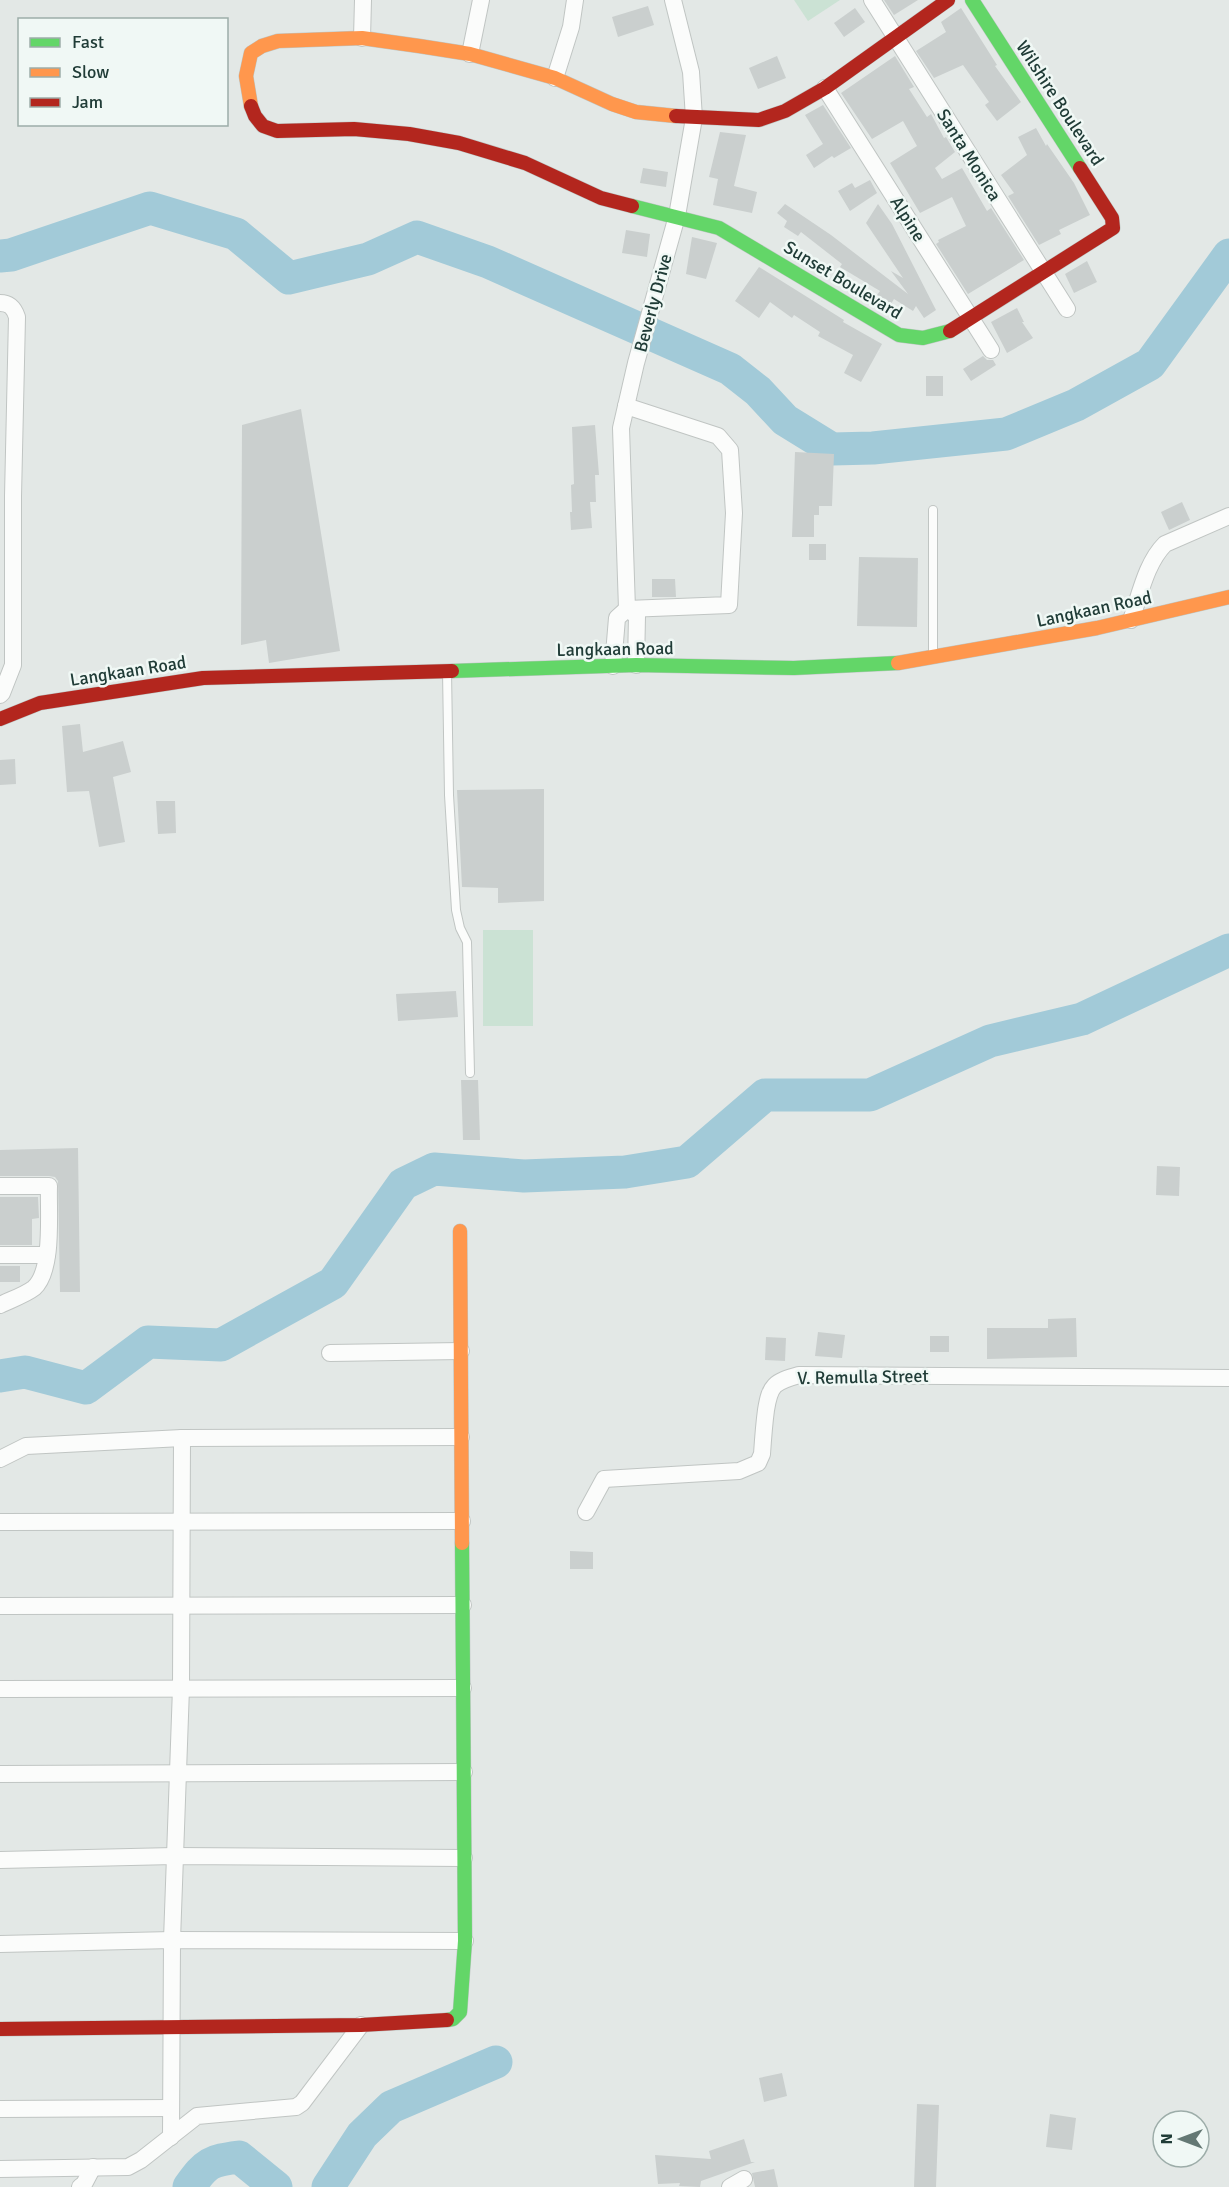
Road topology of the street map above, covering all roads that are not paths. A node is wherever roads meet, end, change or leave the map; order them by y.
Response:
1 (363, 0) edge
2 (481, 0) edge
3 (575, 0) edge
4 (673, 0) edge
5 (872, 0) edge
6 (948, 0) edge
7 (972, 0) edge
8 (895, 37) junction
9 (362, 38) junction
10 (470, 54) junction
11 (555, 78) junction
12 (825, 87) junction
13 (694, 118) junction
14 (677, 216) junction
15 (1113, 228) joint
16 (1043, 272) junction
17 (0, 303) edge
18 (1067, 309) dead end
19 (971, 318) junction
20 (991, 350) dead end
21 (626, 405) junction
22 (7, 496) edge
23 (933, 510) dead end
24 (1229, 516) edge
25 (1229, 597) edge
26 (627, 609) junction
27 (1131, 620) junction
28 (933, 659) junction
29 (636, 665) junction
30 (613, 666) junction
31 (447, 671) junction
32 (0, 695) edge
33 (0, 718) edge
34 (470, 1073) dead end
35 (0, 1186) edge
36 (460, 1231) dead end
37 (0, 1255) edge
38 (47, 1255) junction
39 (0, 1305) edge
40 (461, 1351) junction
41 (330, 1353) dead end
42 (1229, 1378) edge
43 (461, 1437) junction
44 (182, 1438) junction
45 (0, 1459) edge
46 (586, 1512) dead end
47 (462, 1521) junction
48 (0, 1522) edge
49 (182, 1522) junction
50 (463, 1605) junction
51 (0, 1606) edge
52 (182, 1606) junction
53 (463, 1688) junction
54 (0, 1689) edge
55 (182, 1689) junction
56 (464, 1772) junction
57 (178, 1773) junction
58 (0, 1774) edge
59 (174, 1856) junction
60 (465, 1858) junction
61 (0, 1860) edge
62 (172, 1940) junction
63 (465, 1941) junction
64 (0, 1944) edge
65 (361, 2025) junction
66 (171, 2027) junction
67 (0, 2029) edge
68 (171, 2108) junction
69 (0, 2109) edge
70 (171, 2137) junction
71 (93, 2167) junction
72 (0, 2169) edge
73 (80, 2187) edge

1 - 9 street
2 - 10 street
3 - 11 street
4 - 13 street, Beverly Drive
5 - 8 street, Santa Monica
6 - 8 street
7 - 15 street, Wilshire Boulevard
8 - 12 street
8 - 16 street, Santa Monica
9 - 10 street
9 - 14 street, Sunset Boulevard
10 - 11 street
11 - 13 street
12 - 13 street
12 - 19 street, Alpine
13 - 14 street, Beverly Drive
14 - 19 street, Sunset Boulevard
14 - 21 street, Beverly Drive
15 - 16 street, Sunset Boulevard
16 - 18 street, Santa Monica
16 - 19 street, Sunset Boulevard
17 - 22 street
19 - 20 street, Alpine
21 - 26 street, Beverly Drive
21 - 26 street
22 - 32 street
23 - 28 lane
24 - 27 street
25 - 27 street, Langkaan Road
26 - 29 street, Beverly Drive
26 - 30 street, Beverly Drive
27 - 28 street, Langkaan Road
28 - 29 street, Langkaan Road
29 - 30 street, Langkaan Road
30 - 31 street, Langkaan Road
31 - 33 street, Langkaan Road
31 - 34 lane
35 - 38 street
36 - 40 street
37 - 38 street
38 - 39 street
40 - 41 street
40 - 43 street
42 - 46 street, V. Remulla Street
43 - 44 street
43 - 47 street
44 - 45 street
44 - 49 street
47 - 49 street
47 - 50 street
48 - 49 street
49 - 52 street
50 - 52 street
50 - 53 street
51 - 52 street
52 - 55 street
53 - 55 street
53 - 56 street
54 - 55 street
55 - 57 street
56 - 57 street
56 - 60 street
57 - 58 street
57 - 59 street
59 - 60 street
59 - 61 street
59 - 62 street
60 - 63 street
62 - 63 street
62 - 64 street
62 - 66 street
63 - 65 street
65 - 66 street
65 - 70 street
66 - 67 street
66 - 68 street
68 - 69 street
68 - 70 street
70 - 71 street
71 - 72 street
71 - 73 street

